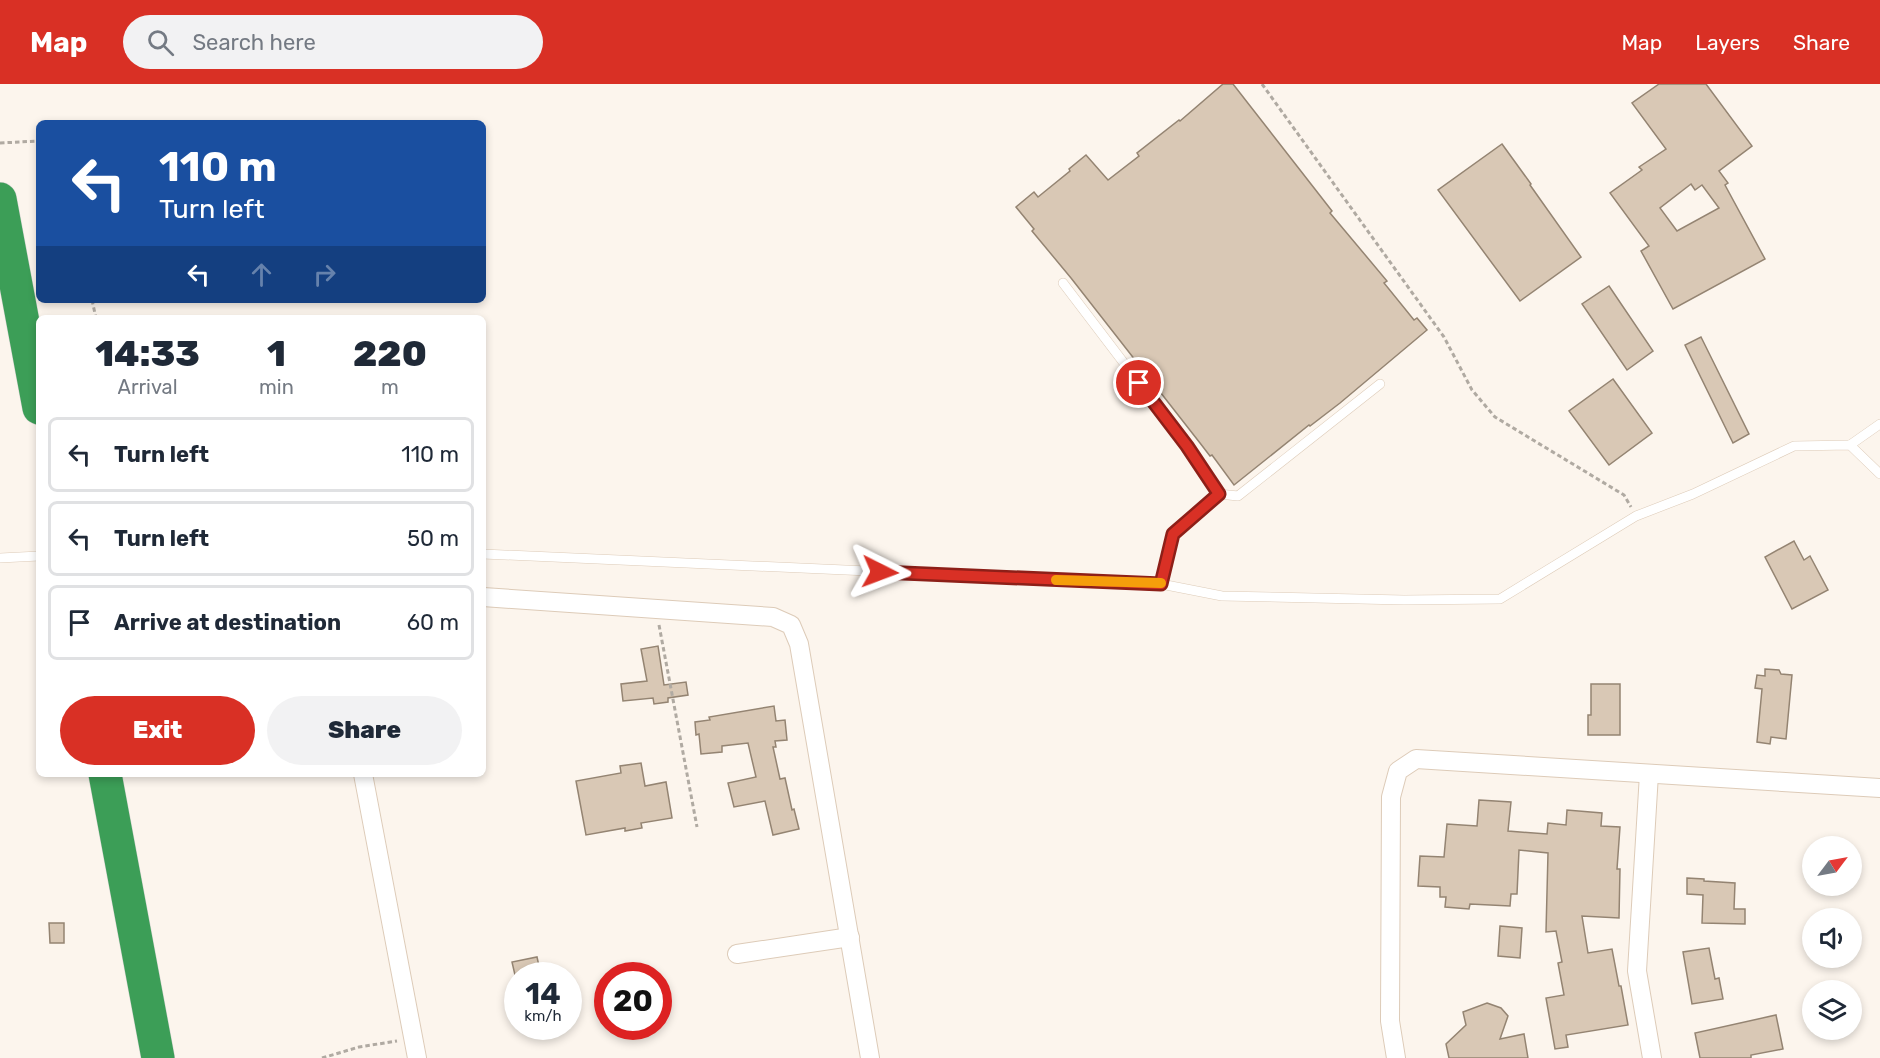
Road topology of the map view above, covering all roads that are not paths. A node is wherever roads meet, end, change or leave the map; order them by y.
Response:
1 (0, 199) edge
2 (1063, 283) dead end
3 (1380, 384) dead end
4 (36, 392) edge
5 (1880, 423) edge
6 (1850, 445) junction
7 (1880, 474) edge
8 (1219, 494) junction
9 (486, 554) edge
10 (36, 556) edge
11 (0, 558) edge
12 (1161, 584) junction
13 (486, 597) edge
14 (1649, 774) junction
15 (106, 777) edge
16 (364, 777) edge
17 (1880, 788) edge
18 (850, 938) junction
19 (737, 954) dead end
20 (158, 1058) edge
21 (417, 1058) edge
22 (870, 1058) edge
23 (1396, 1058) edge
24 (1652, 1058) edge

1 - 4 highway
2 - 8 lane
3 - 8 lane
5 - 6 lane
6 - 7 lane
6 - 12 lane
8 - 12 lane
9 - 12 lane
10 - 11 lane
13 - 18 street
14 - 17 street
14 - 23 street
14 - 24 street
15 - 20 highway
16 - 21 street
18 - 19 street
18 - 22 street

